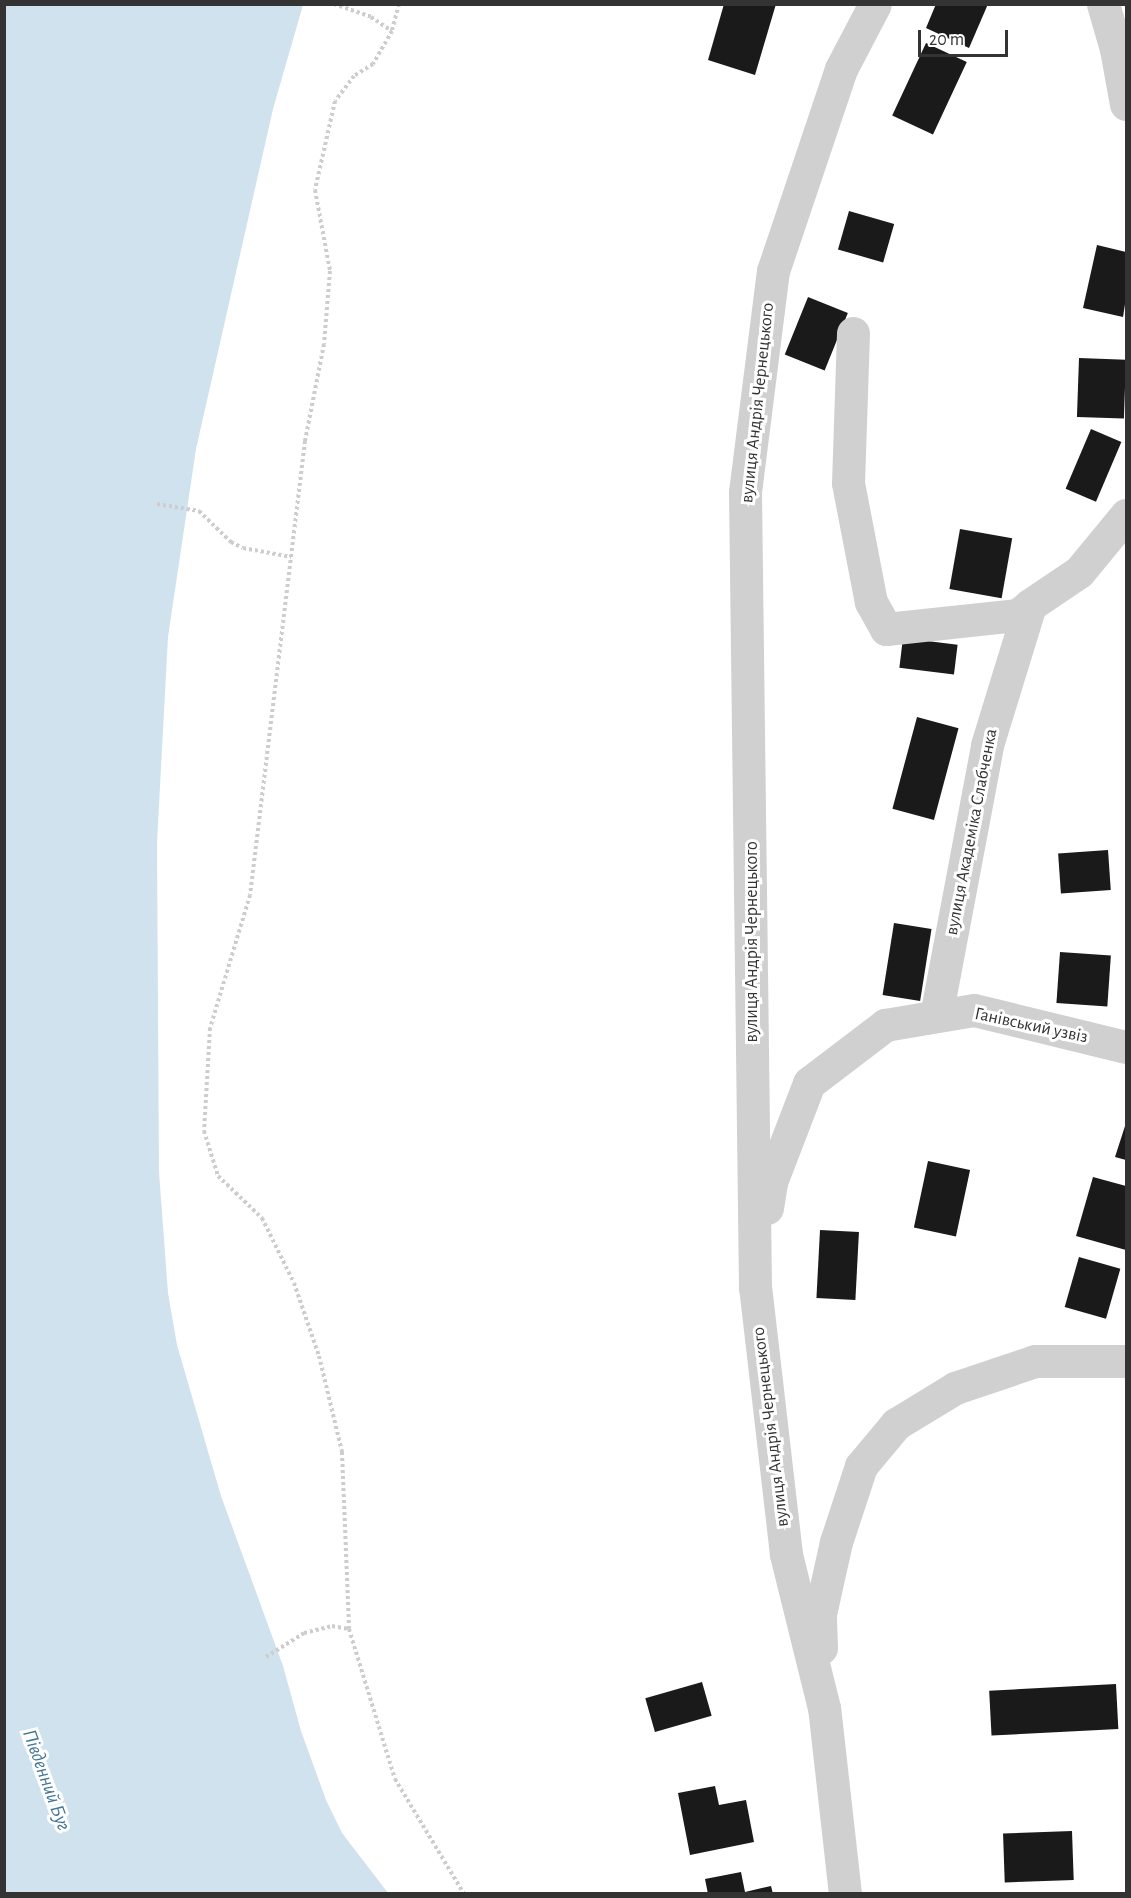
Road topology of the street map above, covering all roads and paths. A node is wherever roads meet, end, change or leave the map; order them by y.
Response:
1 (334, 4) edge
2 (399, 4) edge
3 (875, 4) edge
4 (1103, 4) edge
5 (392, 31) junction
6 (1126, 104) edge
7 (854, 333) dead end
8 (157, 504) dead end
9 (1126, 515) edge
10 (291, 558) junction
11 (1030, 605) junction
12 (936, 1016) junction
13 (1126, 1047) edge
14 (755, 1288) junction
15 (1126, 1361) edge
16 (349, 1629) junction
17 (266, 1657) dead end
18 (824, 1708) junction
19 (464, 1893) edge
20 (845, 1893) edge

1 - 5 path
2 - 5 path
3 - 14 street, вулиця Андрія Чернецького
4 - 6 street
5 - 10 path
7 - 11 street
8 - 10 path
9 - 11 street
10 - 16 path
11 - 12 street, вулиця Академіка Слабченка
12 - 13 street, Ганівський узвіз
12 - 14 street, Ганівський узвіз
14 - 18 street, вулиця Андрія Чернецького
15 - 18 street
16 - 17 path
16 - 19 path
18 - 20 street, вулиця Андрія Чернецького

